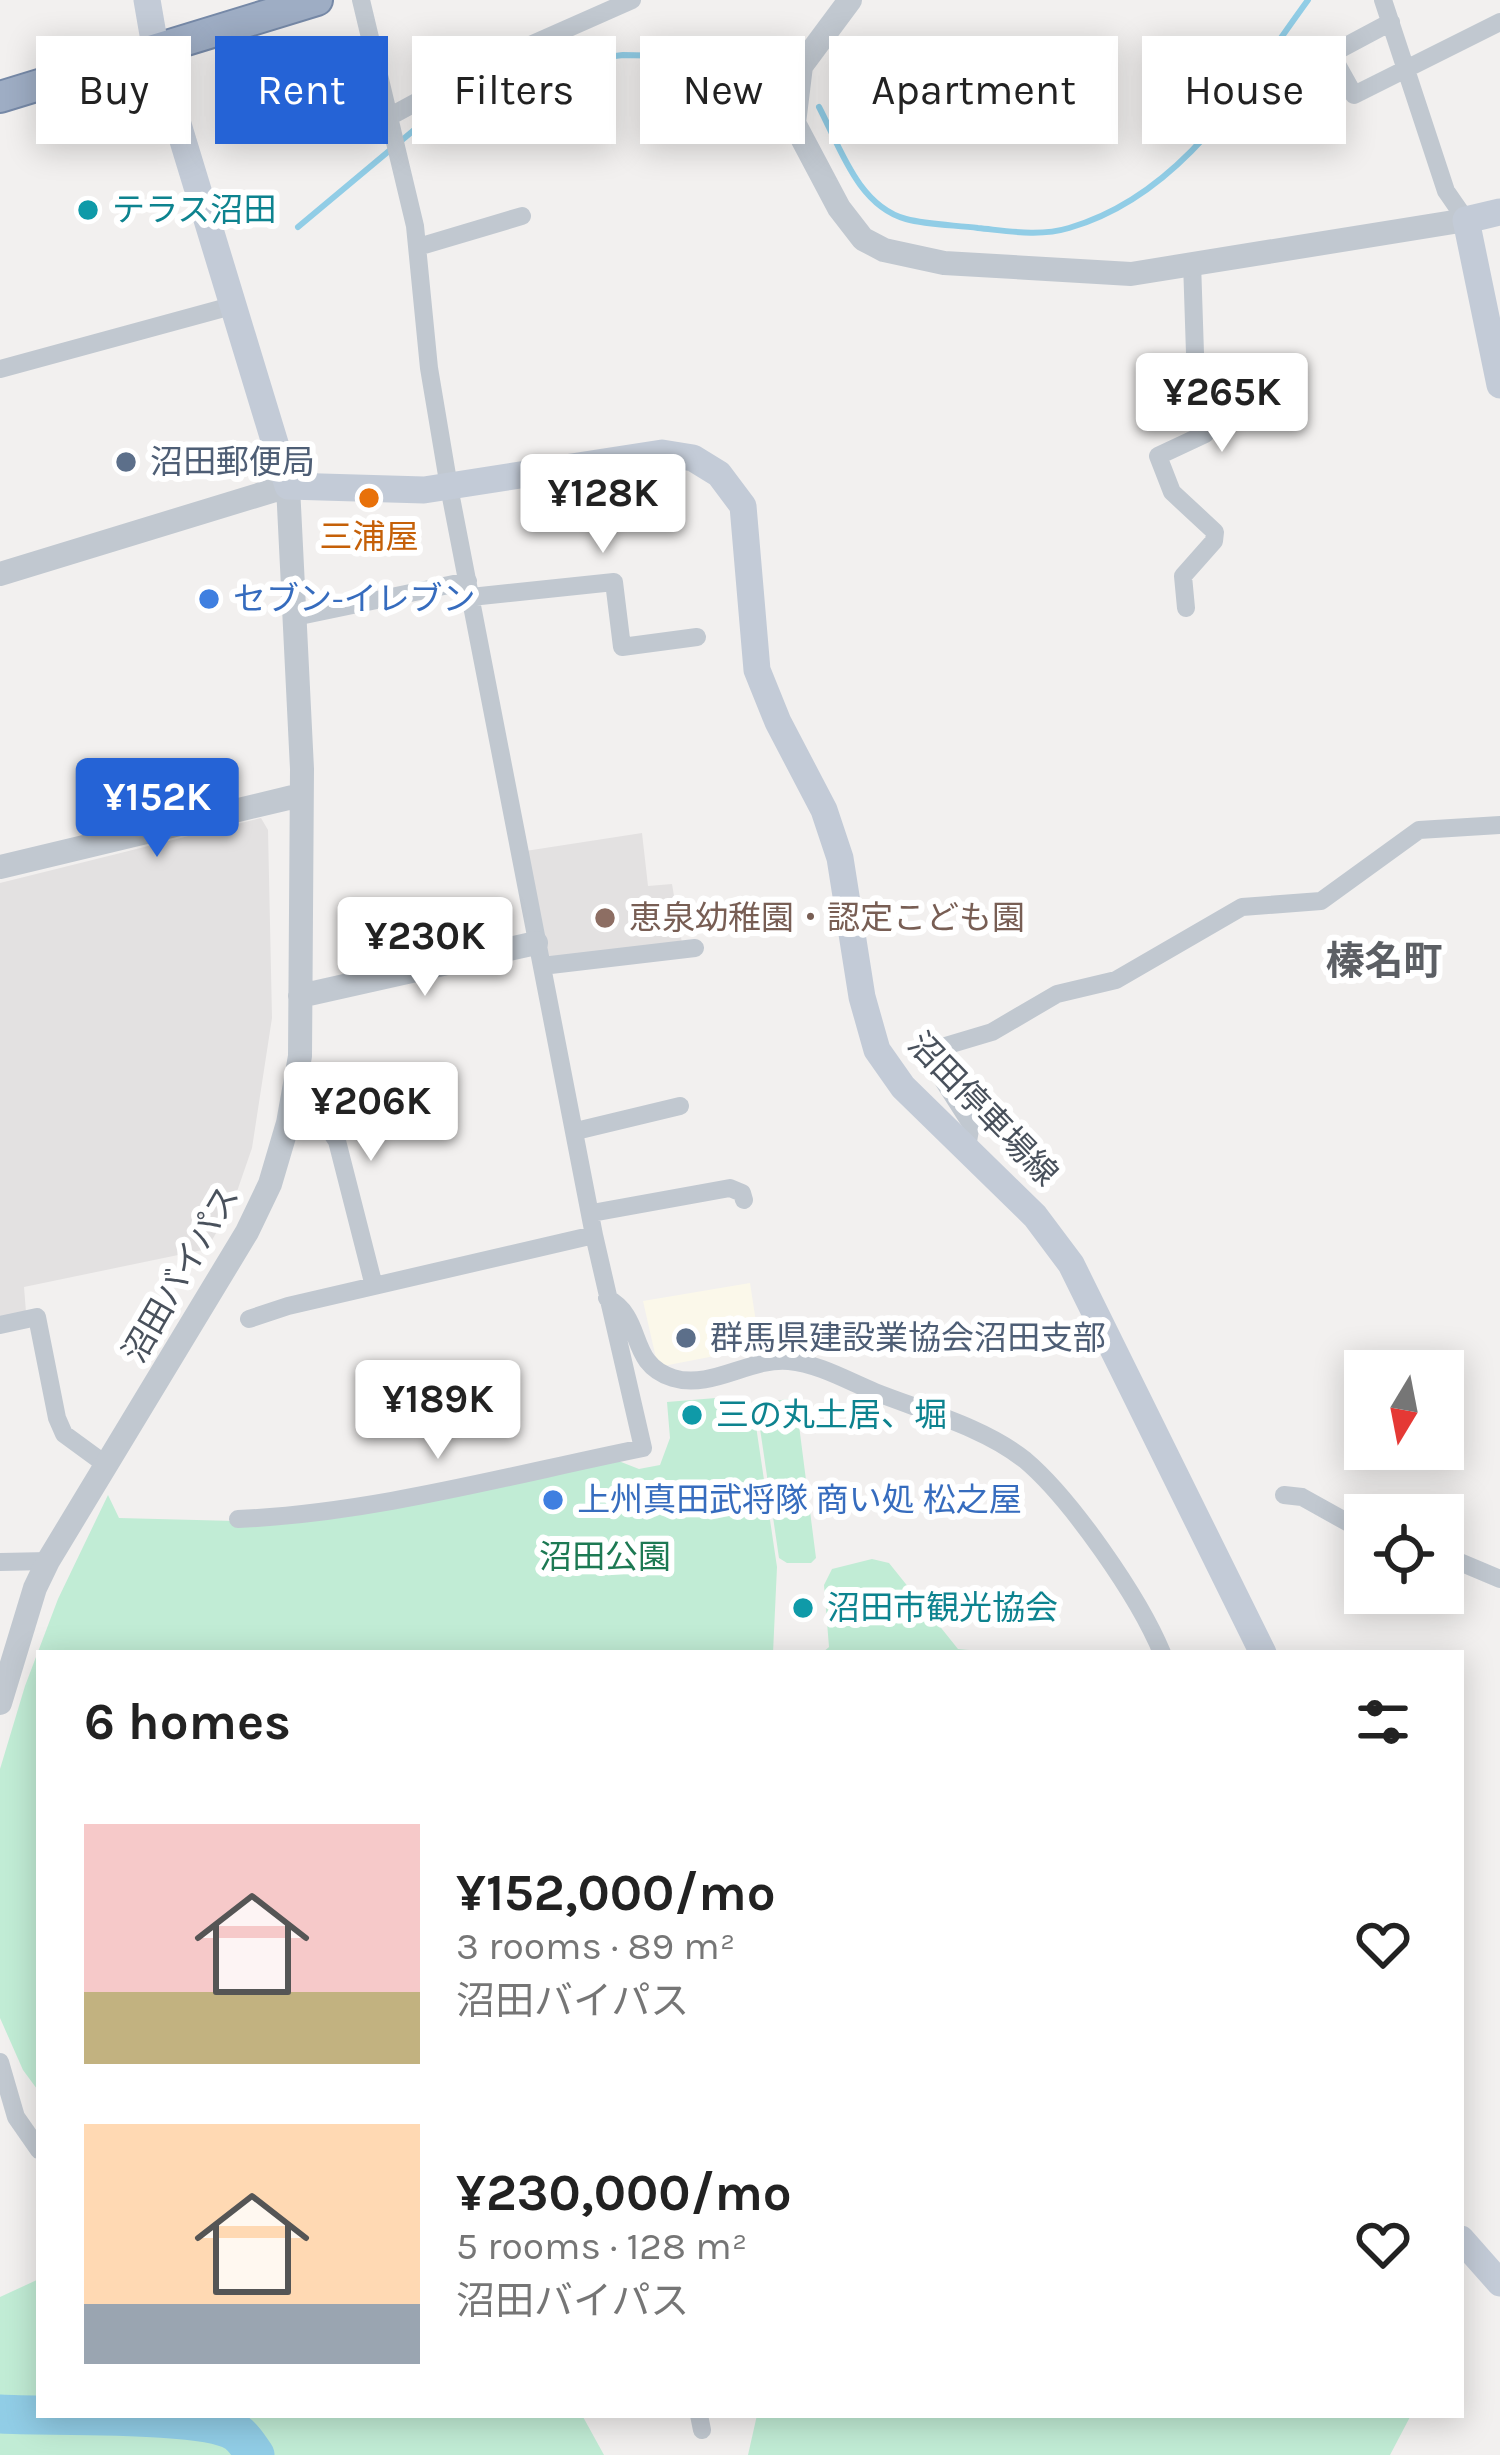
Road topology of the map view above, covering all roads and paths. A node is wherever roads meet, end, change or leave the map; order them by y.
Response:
1 (147, 0) edge
2 (316, 0) edge
3 (361, 0) edge
4 (632, 0) edge
5 (850, 0) edge
6 (1383, 0) edge
7 (1390, 22) junction
8 (1500, 22) edge
9 (153, 36) edge
10 (369, 36) edge
11 (191, 41) edge
12 (1406, 67) junction
13 (36, 87) edge
14 (0, 97) edge
15 (388, 117) edge
16 (388, 122) edge
17 (185, 144) edge
18 (1500, 212) edge
19 (522, 216) dead end
20 (1466, 220) junction
21 (418, 248) junction
22 (1192, 262) junction
23 (235, 305) junction
24 (0, 369) edge
25 (1500, 385) edge
26 (288, 486) junction
27 (449, 487) junction
28 (0, 574) edge
29 (469, 589) junction
30 (1186, 608) dead end
31 (295, 616) junction
32 (697, 637) dead end
33 (301, 795) junction
34 (1500, 825) edge
35 (0, 867) edge
36 (695, 948) dead end
37 (539, 954) junction
38 (300, 997) junction
39 (680, 1106) dead end
40 (288, 1123) junction
41 (576, 1131) junction
42 (967, 1148) junction
43 (744, 1200) dead end
44 (592, 1213) junction
45 (594, 1235) junction
46 (374, 1286) junction
47 (607, 1298) junction
48 (249, 1319) dead end
49 (0, 1325) edge
50 (105, 1464) junction
51 (1284, 1495) dead end
52 (238, 1519) dead end
53 (1344, 1520) edge
54 (48, 1561) junction
55 (0, 1562) edge
56 (1464, 1564) edge
57 (1500, 1579) edge
58 (1161, 1650) edge
59 (1262, 1650) edge
60 (0, 1703) edge
61 (0, 2062) edge
62 (36, 2146) edge
63 (1480, 2252) edge
64 (1500, 2283) edge

1 - 9 main road
2 - 11 highway
3 - 10 street
4 - 15 street
5 - 22 street
6 - 7 street
7 - 12 street
7 - 12 street
8 - 12 street
12 - 20 street
13 - 14 highway
16 - 21 street
17 - 23 main road
18 - 20 main road
19 - 21 street
20 - 22 street
20 - 25 main road
21 - 27 street
22 - 30 street
23 - 24 street
23 - 26 main road
26 - 27 main road, 沼田停車場線
26 - 28 street
26 - 31 street, 沼田バイパス
27 - 29 street
27 - 42 main road, 沼田停車場線
29 - 31 street
29 - 32 street
29 - 37 street
31 - 33 street, 沼田バイパス
33 - 35 street
33 - 38 street, 沼田バイパス
34 - 42 street
36 - 37 street
37 - 38 street
37 - 41 street
38 - 40 street, 沼田バイパス
39 - 41 street
40 - 46 street
40 - 50 street, 沼田バイパス
41 - 44 street
42 - 59 main road, 沼田停車場線
43 - 44 street
44 - 45 street
45 - 46 street
45 - 47 street
46 - 48 street
47 - 52 street
47 - 58 street
49 - 50 street
50 - 54 street, 沼田バイパス
51 - 53 street
54 - 55 street
54 - 60 street, 沼田バイパス
56 - 57 street
61 - 62 street
63 - 64 main road

